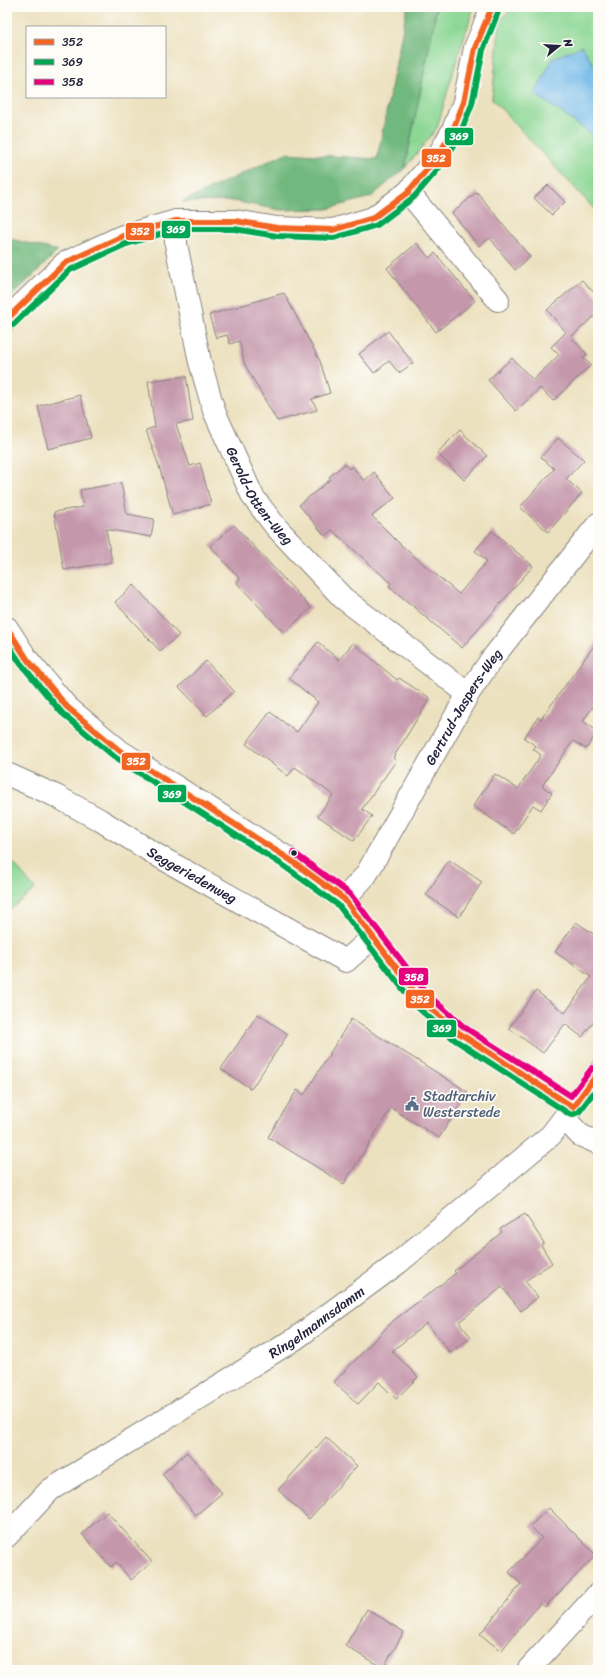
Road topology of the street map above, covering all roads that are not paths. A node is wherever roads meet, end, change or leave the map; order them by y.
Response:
1 (492, 7) edge
2 (408, 192) junction
3 (176, 221) junction
4 (498, 300) dead end
5 (7, 319) edge
6 (598, 524) edge
7 (7, 628) edge
8 (468, 694) junction
9 (7, 774) edge
10 (344, 899) junction
11 (372, 938) junction
12 (598, 1073) edge
13 (569, 1113) junction
14 (598, 1144) edge
15 (7, 1536) edge
16 (598, 1594) edge
17 (528, 1670) edge

1 - 2 street
2 - 3 street
2 - 4 street
3 - 5 street
3 - 8 street, Gerold-Otten-Weg
6 - 8 street, Gertrud-Jaspers-Weg
7 - 10 street
8 - 10 street, Gertrud-Jaspers-Weg
9 - 11 street, Seggeriedenweg
10 - 11 street
11 - 13 street
12 - 13 street, Ringelmannsdamm
13 - 14 street
13 - 15 street, Ringelmannsdamm
16 - 17 street

